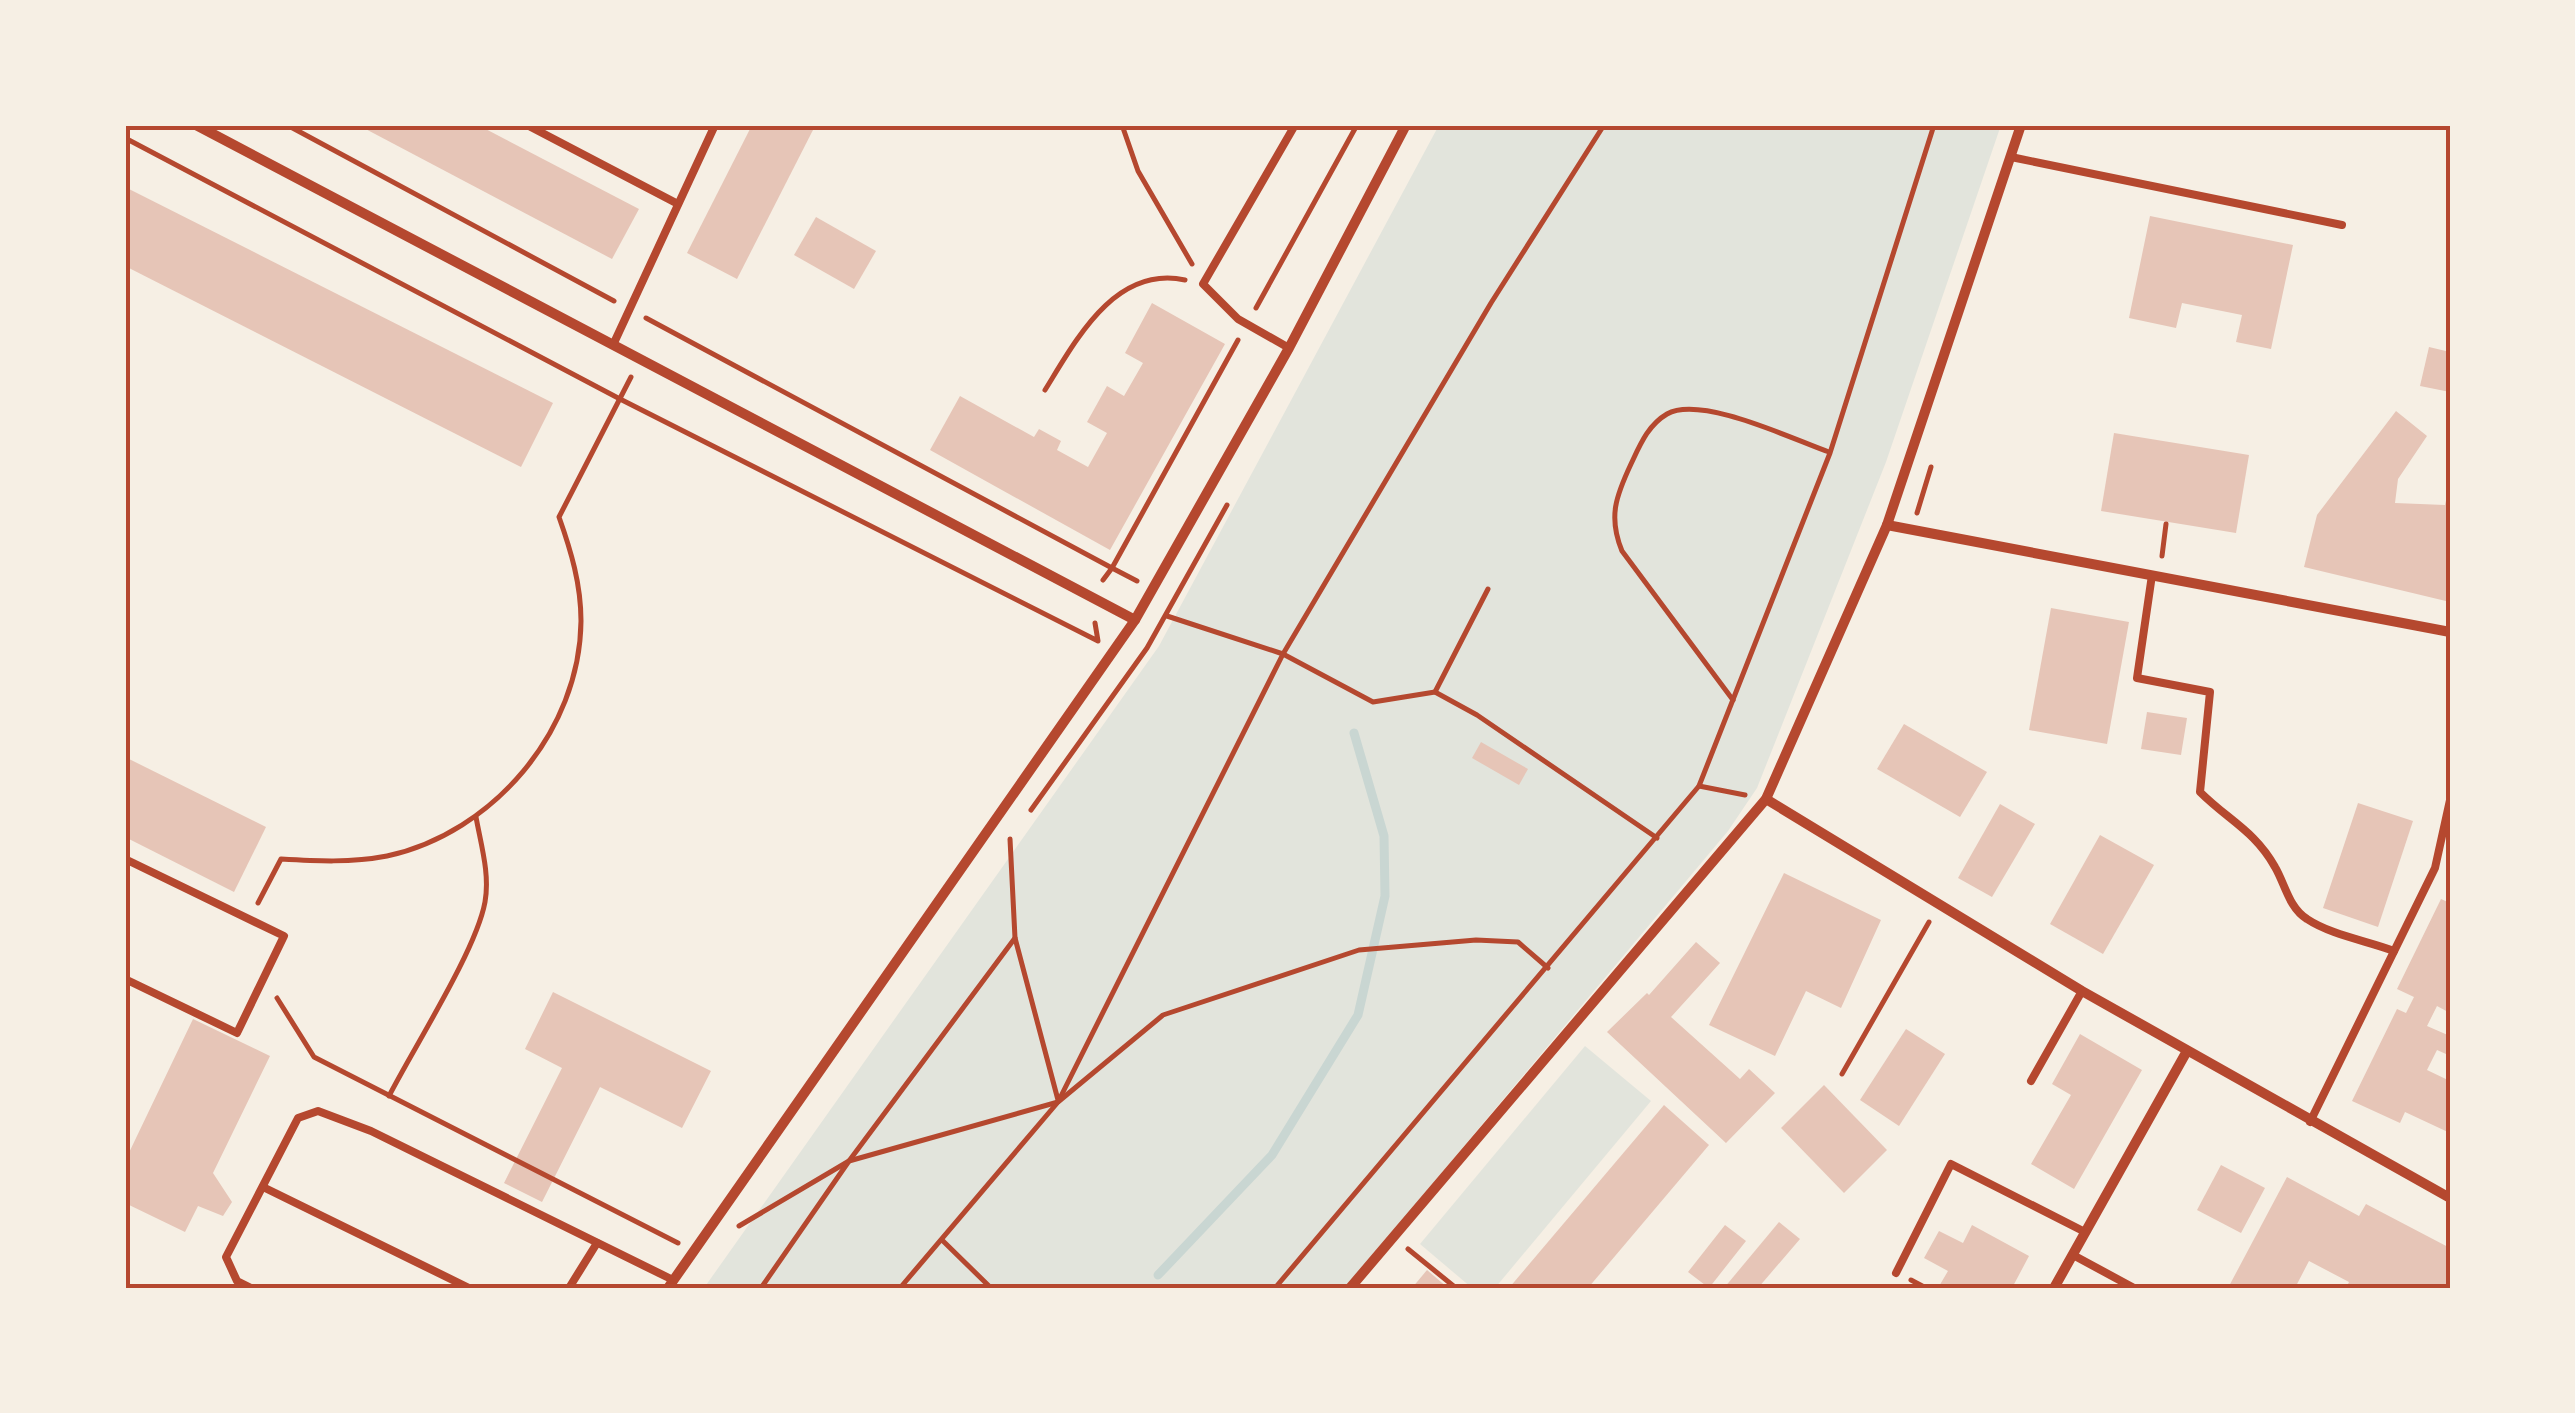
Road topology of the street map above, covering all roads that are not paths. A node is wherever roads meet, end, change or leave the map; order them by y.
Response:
1 (196, 125) edge
2 (527, 125) edge
3 (715, 125) edge
4 (1295, 125) edge
5 (1406, 125) edge
6 (2021, 125) edge
7 (2011, 157) junction
8 (678, 204) junction
9 (2342, 224) dead end
10 (613, 346) junction
11 (1289, 348) junction
12 (1887, 525) junction
13 (2152, 576) junction
14 (1135, 620) junction
15 (2450, 632) edge
16 (1766, 799) junction
17 (2450, 800) edge
18 (125, 859) edge
19 (2394, 951) junction
20 (125, 979) edge
21 (2082, 991) junction
22 (2187, 1051) junction
23 (2031, 1081) dead end
24 (2310, 1122) junction
25 (262, 1187) junction
26 (2450, 1198) edge
27 (2085, 1232) junction
28 (597, 1242) junction
29 (2073, 1254) junction
30 (1896, 1273) dead end
31 (670, 1284) edge
32 (251, 1288) edge
33 (468, 1288) edge
34 (569, 1288) edge
35 (1350, 1288) edge
36 (2054, 1288) edge
37 (2134, 1288) edge

1 - 10 street
2 - 8 lane
3 - 8 lane
4 - 11 lane
5 - 11 street
6 - 7 street
7 - 9 lane
7 - 12 street
8 - 10 lane
10 - 14 street
11 - 14 street
12 - 13 street
12 - 16 street
13 - 15 street
13 - 19 lane
14 - 31 street
16 - 21 street
16 - 35 street
17 - 19 lane
18 - 20 lane
19 - 24 lane
21 - 22 street
21 - 23 lane
22 - 24 street
22 - 27 street
24 - 26 street
25 - 28 lane
25 - 32 lane
25 - 33 lane
27 - 29 street
27 - 30 lane
28 - 31 lane
28 - 34 lane
29 - 36 street
29 - 37 lane

